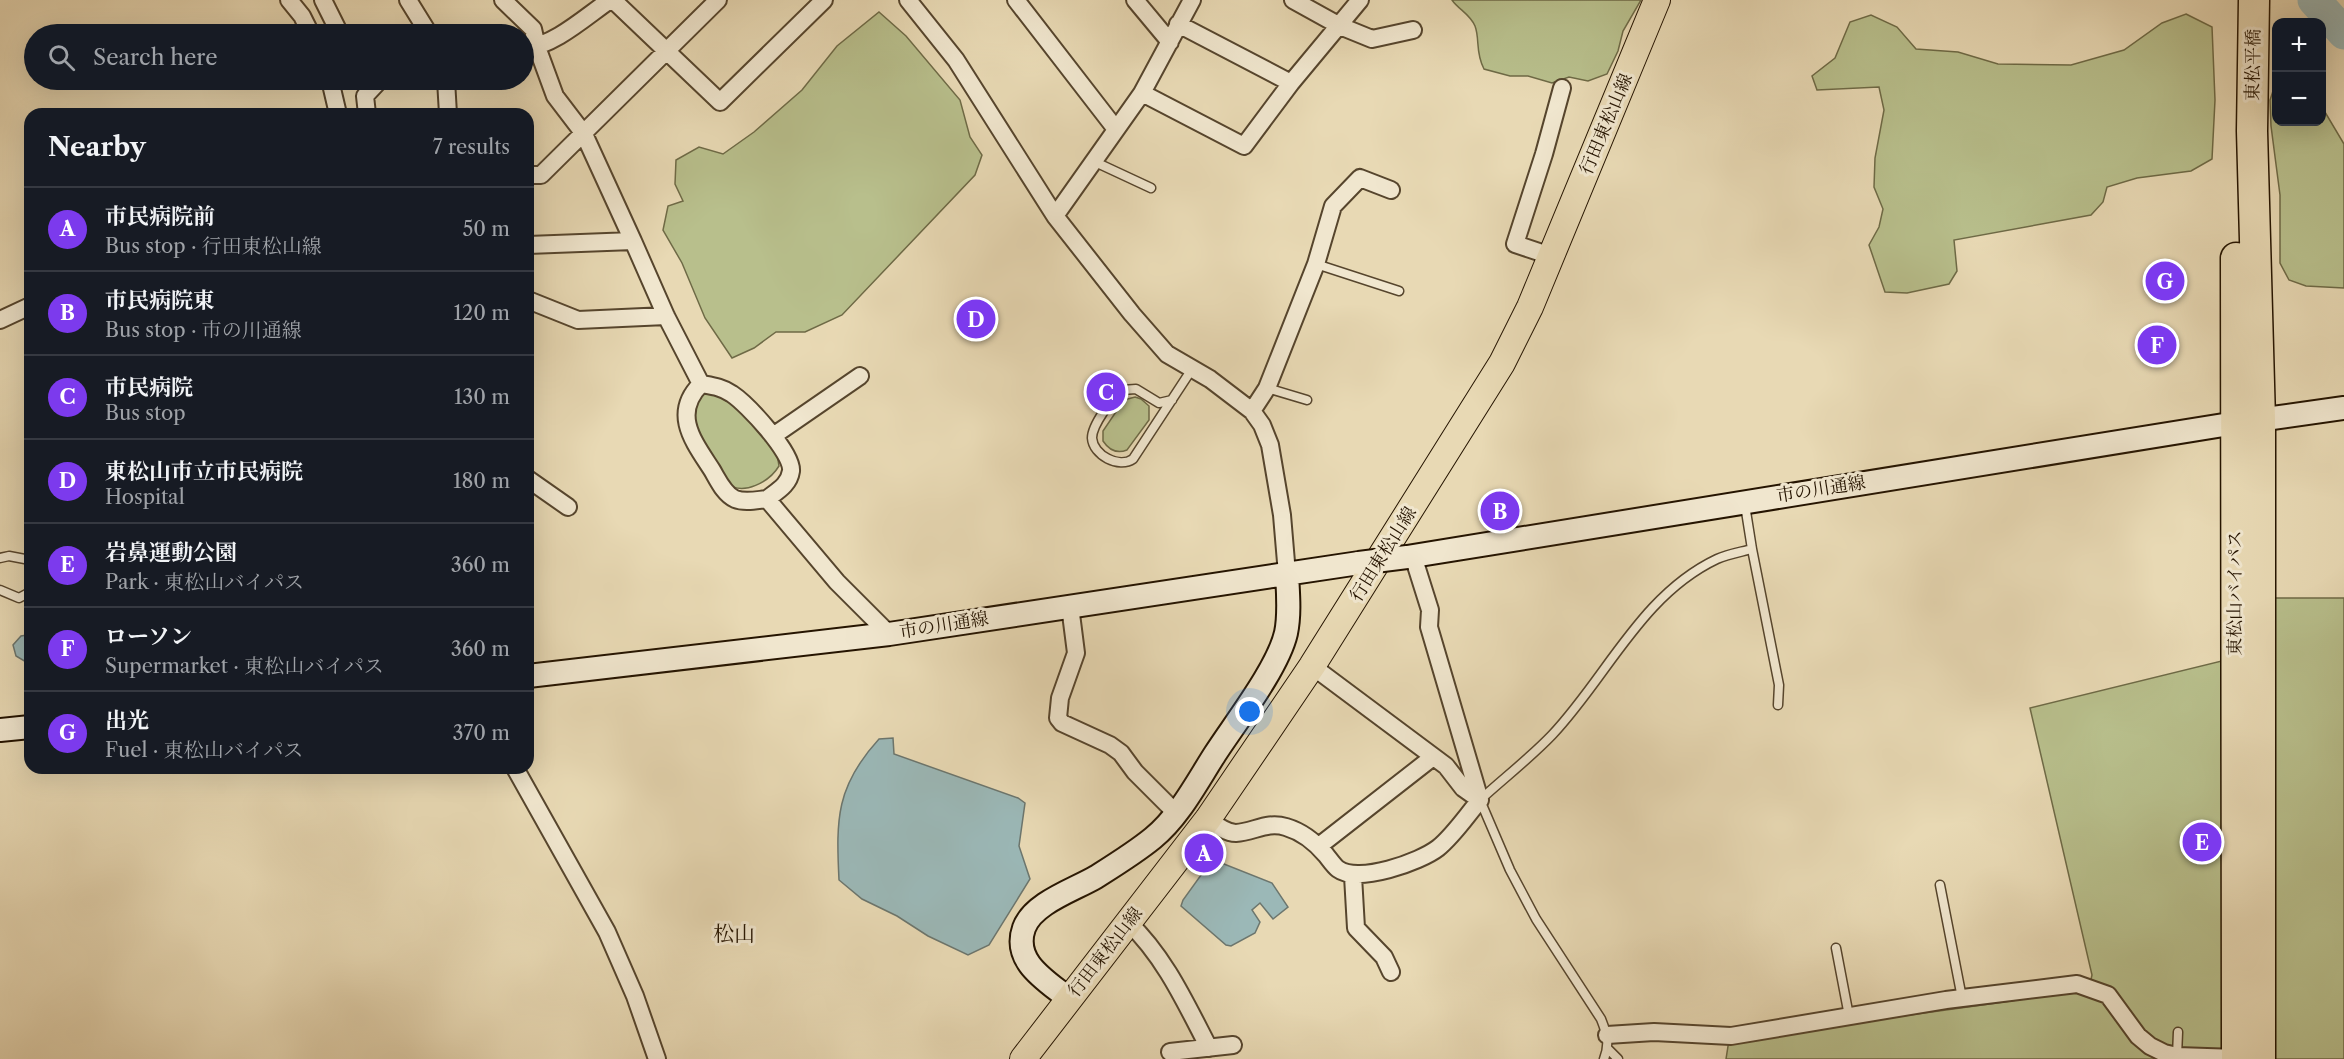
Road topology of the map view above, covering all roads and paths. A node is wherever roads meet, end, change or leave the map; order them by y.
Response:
1 (289, 0) edge
2 (323, 0) edge
3 (408, 0) edge
4 (503, 0) edge
5 (611, 0) edge
6 (718, 0) edge
7 (824, 0) edge
8 (908, 0) edge
9 (1016, 0) edge
10 (1135, 0) edge
11 (1192, 0) edge
12 (1293, 0) edge
13 (1360, 0) edge
14 (1657, 0) edge
15 (2235, 0) edge
16 (2254, 0) edge
17 (306, 24) edge
18 (335, 24) edge
19 (423, 24) edge
20 (528, 24) edge
21 (1178, 24) junction
22 (1340, 26) junction
23 (1413, 30) dead end
24 (1170, 42) junction
25 (534, 46) edge
26 (668, 50) junction
27 (534, 56) edge
28 (1292, 83) junction
29 (1562, 87) dead end
30 (332, 90) edge
31 (364, 90) edge
32 (447, 90) edge
33 (1142, 93) junction
34 (337, 108) edge
35 (366, 108) edge
36 (448, 108) edge
37 (1116, 128) junction
38 (2244, 129) junction
39 (584, 134) junction
40 (1093, 161) junction
41 (534, 175) edge
42 (1151, 188) dead end
43 (1391, 190) dead end
44 (1055, 216) junction
45 (633, 241) junction
46 (534, 245) edge
47 (1551, 256) junction
48 (1316, 264) junction
49 (1399, 291) dead end
50 (534, 302) edge
51 (24, 309) edge
52 (666, 316) junction
53 (0, 320) edge
54 (1192, 369) junction
55 (860, 376) dead end
56 (701, 384) junction
57 (1267, 388) junction
58 (1172, 400) junction
59 (1307, 400) dead end
60 (2344, 408) edge
61 (1252, 411) junction
62 (2248, 422) junction
63 (773, 436) junction
64 (534, 483) edge
65 (767, 499) junction
66 (1744, 501) junction
67 (568, 507) dead end
68 (1752, 549) junction
69 (1410, 556) junction
70 (0, 558) edge
71 (24, 559) edge
72 (1287, 574) junction
73 (0, 590) edge
74 (24, 595) edge
75 (1070, 606) junction
76 (889, 634) junction
77 (1312, 666) junction
78 (534, 675) edge
79 (1778, 705) dead end
80 (24, 728) edge
81 (0, 730) edge
82 (1433, 757) junction
83 (518, 774) edge
84 (1480, 800) junction
85 (1176, 813) junction
86 (1208, 819) junction
87 (1319, 846) junction
88 (1353, 876) junction
89 (1940, 885) dead end
90 (1128, 922) junction
91 (1836, 948) dead end
92 (1391, 972) dead end
93 (1962, 998) junction
94 (1069, 999) junction
95 (1849, 1016) junction
96 (2178, 1032) dead end
97 (1608, 1042) junction
98 (1233, 1045) dead end
99 (1209, 1048) junction
100 (1170, 1052) dead end
101 (2177, 1056) junction
102 (657, 1059) edge
103 (1023, 1059) edge
104 (1605, 1059) edge
105 (1618, 1059) edge
106 (2237, 1059) edge
107 (2260, 1059) edge

1 - 17 street
2 - 18 street
3 - 19 street
4 - 20 street
5 - 25 street
5 - 26 street
6 - 26 street
7 - 26 street
8 - 44 street
9 - 37 street
10 - 24 street
11 - 21 street
12 - 22 street
13 - 22 street
14 - 47 main road, 行田東松山線
15 - 38 highway, 東松平橋
16 - 38 highway, 東松平橋
21 - 24 street
21 - 28 street
22 - 23 street
22 - 28 street
24 - 33 street
26 - 39 street
27 - 39 street
28 - 33 street
29 - 47 street
30 - 34 street
31 - 35 street
32 - 36 street
33 - 37 street
37 - 40 street
38 - 62 highway, 東松山バイパス
39 - 41 street
39 - 45 street
40 - 42 lane
40 - 44 street
43 - 48 street
44 - 54 street
45 - 46 street
45 - 52 street
47 - 77 main road, 行田東松山線
48 - 49 lane
48 - 57 street
50 - 52 street
51 - 53 street
52 - 56 street
54 - 58 lane
54 - 61 street
55 - 63 street
56 - 63 street
56 - 65 street
57 - 59 lane
57 - 61 street
58 - 58 lane
60 - 62 street, 市の川通線
61 - 72 street
62 - 66 street, 市の川通線
62 - 106 highway, 東松山バイパス
62 - 107 highway, 東松山バイパス
63 - 65 street
64 - 67 street
65 - 76 street
66 - 68 lane
66 - 69 street, 市の川通線
68 - 79 lane
68 - 84 lane
69 - 72 street, 市の川通線, bridge
69 - 84 street
70 - 71 lane
72 - 75 street, 市の川通線
72 - 85 street
73 - 74 lane
75 - 76 street, 市の川通線
75 - 85 street
76 - 78 street, 市の川通線
77 - 82 street
77 - 86 main road, 行田東松山線
80 - 81 street
82 - 84 street
82 - 87 street
83 - 102 street
84 - 88 street
84 - 97 lane
85 - 94 street
86 - 87 street
86 - 90 main road, 行田東松山線
87 - 88 street
88 - 92 street
89 - 93 lane
90 - 94 main road, 行田東松山線
90 - 99 street
91 - 95 lane
93 - 95 street
93 - 101 street
94 - 103 main road, 行田東松山線
95 - 97 street
96 - 101 lane
97 - 104 lane
97 - 105 lane
98 - 99 street
99 - 100 street
101 - 106 street

